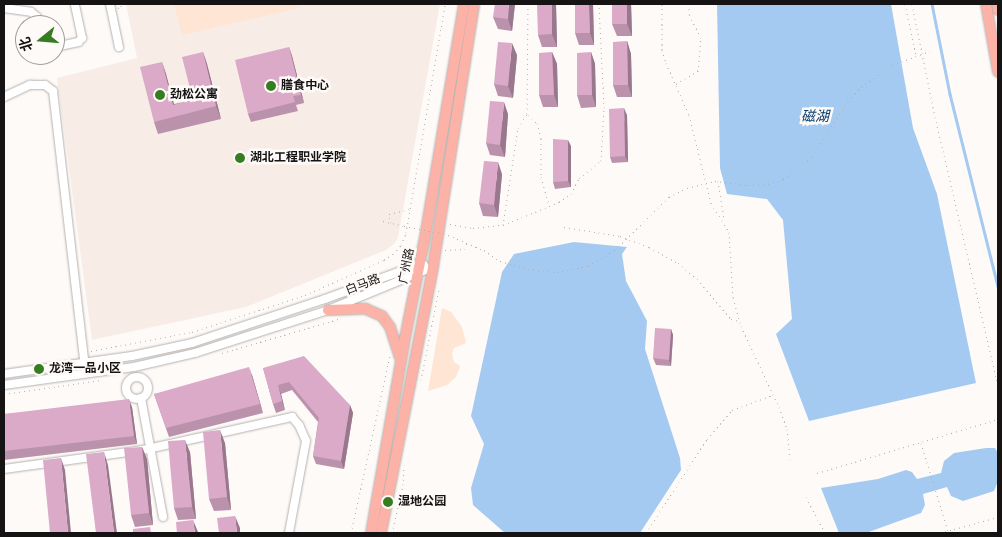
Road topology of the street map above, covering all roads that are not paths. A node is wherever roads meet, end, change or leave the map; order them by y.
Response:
1 (75, 4) edge
2 (110, 4) edge
3 (464, 4) edge
4 (474, 4) edge
5 (986, 4) edge
6 (997, 4) edge
7 (4, 8) edge
8 (998, 10) edge
9 (34, 15) edge
10 (65, 45) edge
11 (119, 47) dead end
12 (998, 72) edge
13 (4, 97) edge
14 (420, 264) junction
15 (433, 267) junction
16 (418, 275) junction
17 (328, 310) junction
18 (401, 359) junction
19 (84, 364) junction
20 (4, 374) edge
21 (86, 375) junction
22 (4, 385) edge
23 (141, 398) junction
24 (150, 449) junction
25 (4, 469) edge
26 (163, 517) dead end
27 (289, 533) edge
28 (371, 533) edge
29 (381, 533) edge

1 - 10 street
2 - 11 street
3 - 14 main road, 广州路
4 - 15 main road, 广州路
5 - 12 main road
6 - 8 main road
7 - 9 street
13 - 19 street
14 - 15 street
14 - 16 main road, 广州路
14 - 19 street, 白马路
15 - 16 street, 白马路
15 - 29 main road, 广州路
16 - 17 street, 白马路
16 - 18 main road, 广州路
17 - 18 main road
17 - 21 street, 白马路
18 - 28 main road, 广州路
19 - 20 street, 白马路
19 - 21 street
21 - 22 street, 白马路
23 - 23 street
23 - 24 street
24 - 25 street
24 - 26 street
24 - 27 street

